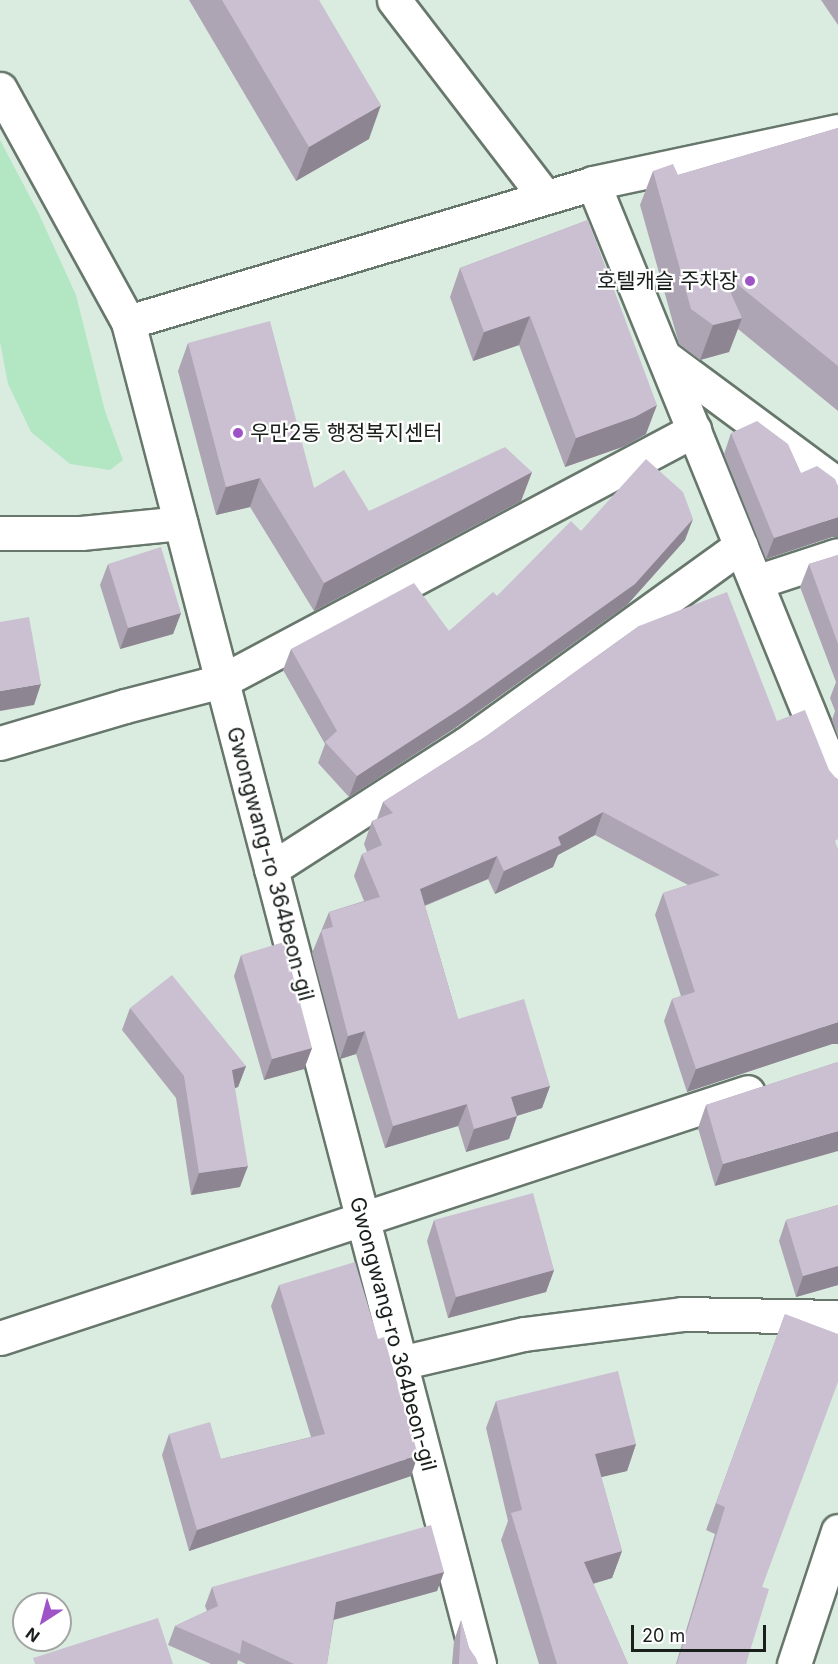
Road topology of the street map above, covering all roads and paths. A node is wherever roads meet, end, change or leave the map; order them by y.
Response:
1 (394, 0) edge
2 (0, 89) edge
3 (838, 131) edge
4 (593, 183) junction
5 (545, 197) junction
6 (128, 322) junction
7 (665, 357) junction
8 (694, 430) junction
9 (838, 485) edge
10 (181, 523) junction
11 (0, 533) edge
12 (741, 546) junction
13 (838, 555) edge
14 (756, 582) junction
15 (222, 681) junction
16 (0, 743) edge
17 (838, 785) edge
18 (271, 869) junction
19 (782, 1082) edge
20 (362, 1217) junction
21 (838, 1317) edge
22 (0, 1338) edge
23 (400, 1363) junction
24 (838, 1531) edge
25 (478, 1664) edge
26 (794, 1664) edge

1 - 5 street
2 - 6 street, Gwongwang-ro 364beon-gil
3 - 4 street
4 - 5 street
4 - 7 street
5 - 6 street
6 - 10 street, Gwongwang-ro 364beon-gil
7 - 8 street
7 - 9 street
8 - 12 street
8 - 15 street
10 - 11 street
10 - 15 street, Gwongwang-ro 364beon-gil
12 - 14 street
12 - 18 street
13 - 14 street
14 - 17 street
15 - 16 street
15 - 18 street, Gwongwang-ro 364beon-gil
18 - 20 street, Gwongwang-ro 364beon-gil
19 - 20 street
20 - 22 street
20 - 23 street, Gwongwang-ro 364beon-gil
21 - 23 street
23 - 25 street, Gwongwang-ro 364beon-gil
24 - 26 street

